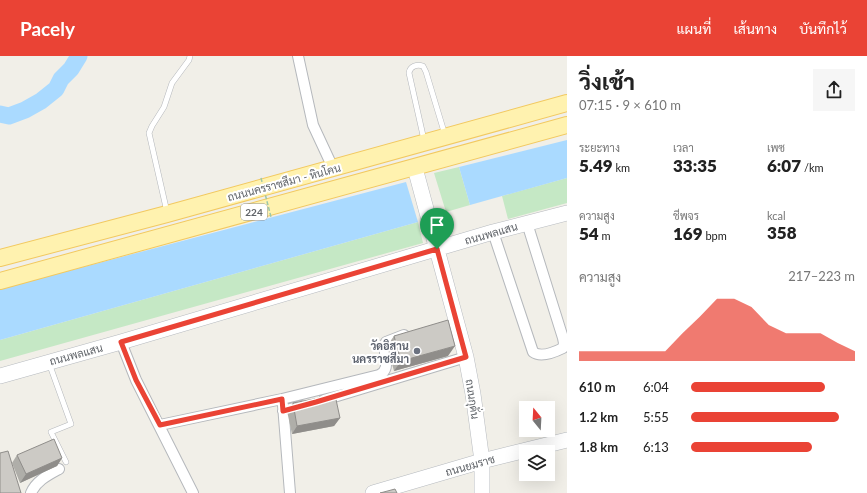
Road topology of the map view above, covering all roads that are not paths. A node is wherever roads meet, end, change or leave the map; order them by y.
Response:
1 (190, 56) edge
2 (298, 56) edge
3 (567, 103) edge
4 (567, 125) edge
5 (446, 137) junction
6 (417, 145) junction
7 (333, 168) junction
8 (415, 168) junction
9 (567, 213) edge
10 (167, 214) junction
11 (527, 223) junction
12 (493, 232) junction
13 (437, 249) junction
14 (0, 258) edge
15 (0, 281) edge
16 (412, 332) edge
17 (121, 342) junction
18 (466, 357) junction
19 (48, 362) junction
20 (0, 376) edge
21 (282, 399) junction
22 (283, 411) junction
23 (160, 425) junction
24 (567, 440) edge
25 (482, 461) junction
26 (62, 466) joint
27 (31, 493) edge
28 (193, 493) edge
29 (290, 493) edge
30 (373, 493) edge
31 (482, 493) edge

1 - 10 lane
2 - 7 street
3 - 5 main road, ถนนนครราชสีมา - หินโคน / 224
4 - 8 main road, ถนนนครราชสีมา - หินโคน / 224
5 - 6 main road, ถนนนครราชสีมา - หินโคน / 224
5 - 6 lane
6 - 7 main road, ถนนนครราชสีมา - หินโคน / 224
6 - 8 main road
7 - 10 main road, ถนนนครราชสีมา - หินโคน / 224
8 - 13 street, ถนนกุดั่น
8 - 15 main road, ถนนนครราชสีมา - หินโคน / 224
9 - 11 street, ถนนพลแสน
10 - 14 main road, ถนนนครราชสีมา - หินโคน / 224
11 - 12 street, ถนนพลแสน
11 - 12 street
12 - 13 street, ถนนพลแสน
13 - 17 street, ถนนพลแสน
13 - 18 street, ถนนกุดั่น
16 - 21 street
17 - 19 street, ถนนพลแสน
17 - 23 street
18 - 22 street
18 - 25 street, ถนนกุดั่น
19 - 20 street, ถนนพลแสน
19 - 26 lane
21 - 22 street
21 - 23 street
22 - 29 street
23 - 28 street
24 - 25 street, ถนนยมราช
25 - 30 street, ถนนยมราช
25 - 31 street, ถนนกุดั่น
26 - 27 street

